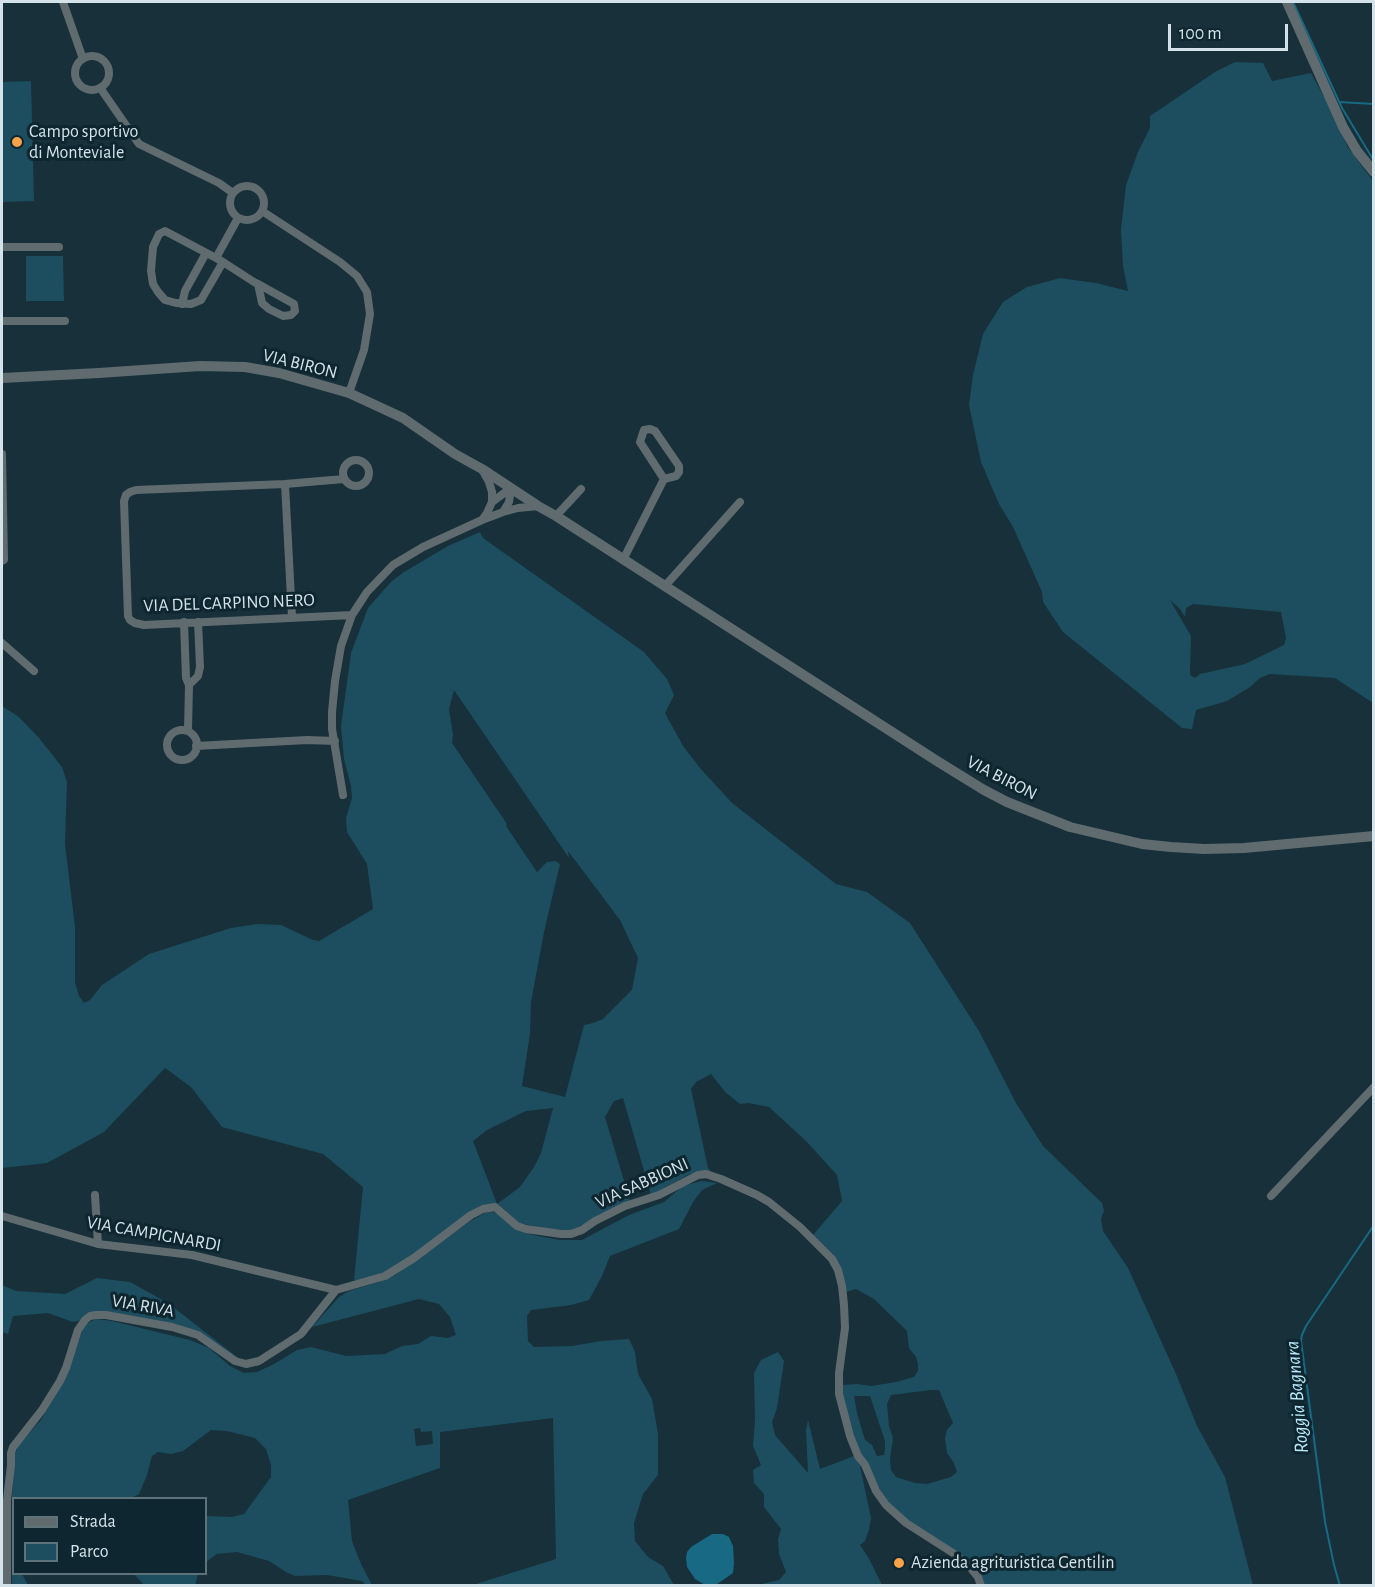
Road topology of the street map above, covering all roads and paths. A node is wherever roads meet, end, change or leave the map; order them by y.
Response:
1 (63, 2) edge
2 (1287, 2) edge
3 (83, 59) junction
4 (101, 87) junction
5 (1374, 171) edge
6 (233, 193) junction
7 (262, 211) junction
8 (238, 218) junction
9 (2, 247) edge
10 (59, 247) dead end
11 (206, 253) junction
12 (219, 260) junction
13 (258, 284) junction
14 (182, 304) junction
15 (2, 321) edge
16 (65, 321) dead end
17 (2, 378) edge
18 (349, 393) junction
19 (2, 454) edge
20 (482, 469) junction
21 (344, 479) dead end
22 (664, 479) junction
23 (285, 484) junction
24 (511, 488) junction
25 (580, 489) dead end
26 (492, 502) junction
27 (740, 502) dead end
28 (538, 506) junction
29 (503, 512) junction
30 (556, 516) junction
31 (482, 520) junction
32 (623, 560) junction
33 (2, 561) edge
34 (665, 586) junction
35 (352, 615) junction
36 (292, 617) junction
37 (184, 622) junction
38 (198, 622) junction
39 (2, 643) edge
40 (34, 671) dead end
41 (189, 685) junction
42 (188, 731) junction
43 (335, 741) junction
44 (196, 746) junction
45 (343, 795) dead end
46 (1374, 836) edge
47 (1374, 1087) edge
48 (95, 1195) dead end
49 (1271, 1196) dead end
50 (2, 1216) edge
51 (98, 1244) junction
52 (336, 1290) junction
53 (4, 1519) edge
54 (7, 1586) edge
55 (981, 1586) edge

1 - 3 street
2 - 5 street
3 - 4 street
3 - 4 street
4 - 6 street
6 - 7 street
6 - 8 street
7 - 8 street
7 - 18 street
8 - 12 street
9 - 10 street
11 - 12 street
11 - 14 street
11 - 14 street
12 - 13 street
12 - 14 street
13 - 13 street
15 - 16 street
17 - 18 street, VIA BIRON
18 - 20 street, VIA BIRON
19 - 33 street
20 - 24 street, VIA BIRON
20 - 26 street
21 - 23 street, VIA DEL CARPINO NERO
22 - 22 street
22 - 32 street
23 - 36 street
23 - 37 street, VIA DEL CARPINO NERO
24 - 26 street
24 - 28 street, VIA BIRON
24 - 29 street
25 - 30 street
26 - 31 street
27 - 34 street
28 - 29 street
28 - 30 street, VIA BIRON
29 - 31 street
30 - 32 street, VIA BIRON
31 - 35 street
32 - 34 street, VIA BIRON
34 - 46 street, VIA BIRON
35 - 36 street, VIA DEL CARPINO NERO
35 - 43 street
36 - 38 street, VIA DEL CARPINO NERO
37 - 38 street, VIA DEL CARPINO NERO
37 - 41 street
38 - 41 street
39 - 40 street
41 - 42 street
42 - 44 street
42 - 44 street
43 - 44 street
43 - 45 street
47 - 49 street
48 - 51 street
50 - 51 street, VIA CAMPIGNARDI
51 - 52 street, VIA CAMPIGNARDI
52 - 53 street, VIA RIVA
52 - 55 street, VIA SABBIONI
53 - 54 street, VIA RIVA

